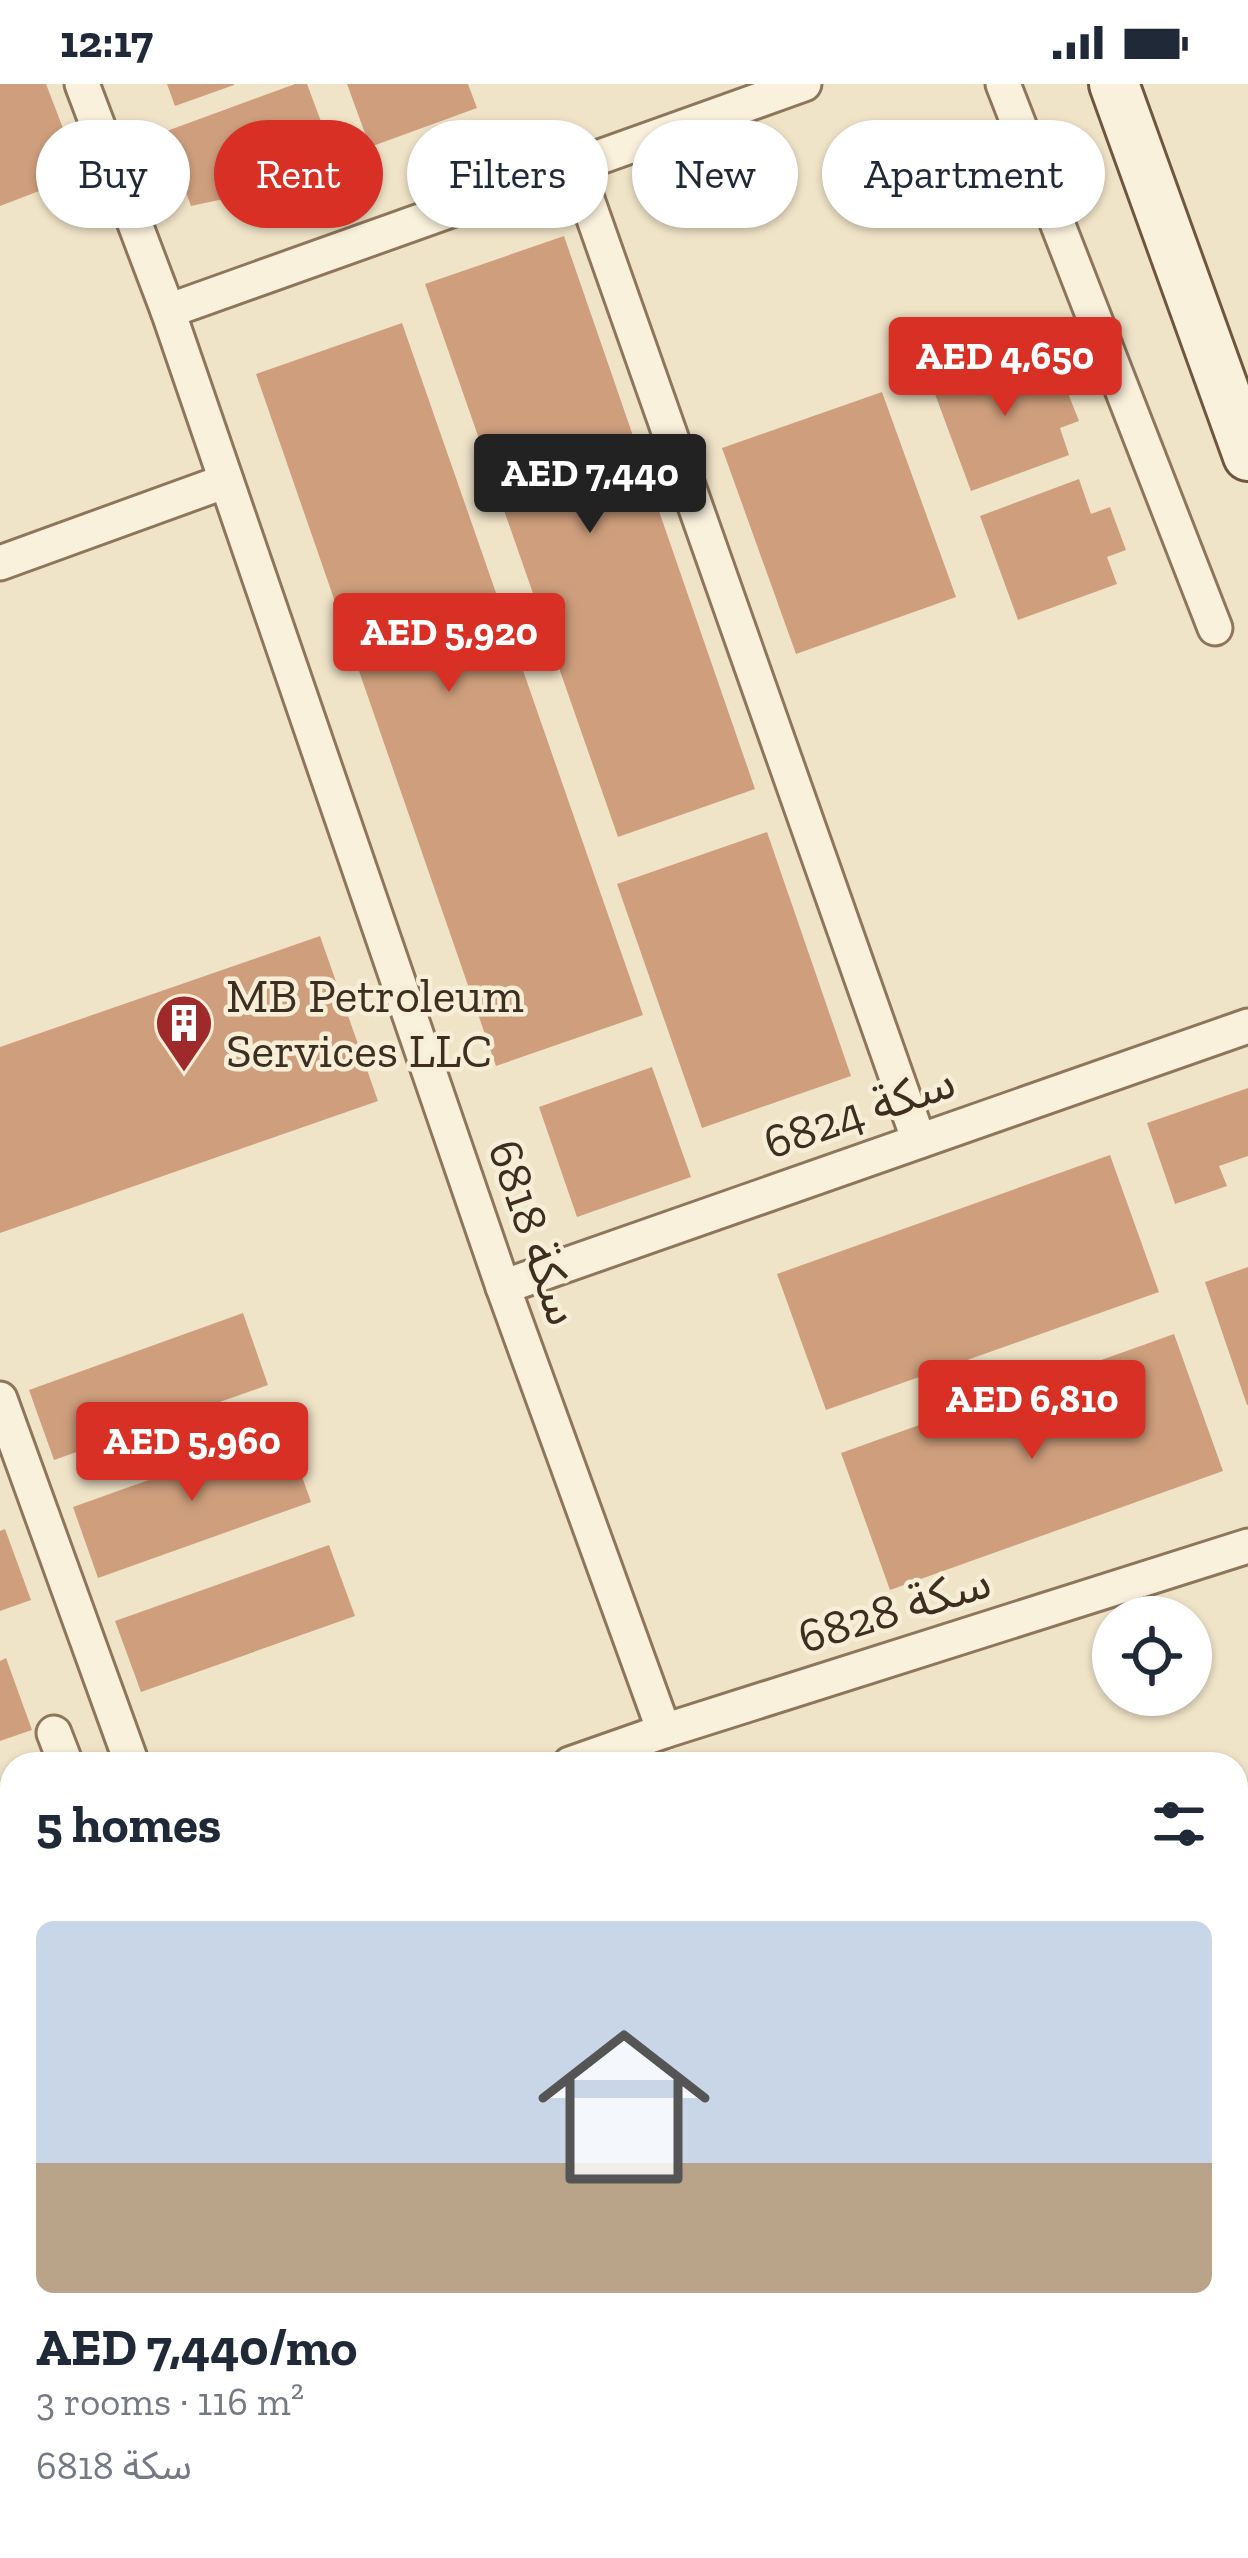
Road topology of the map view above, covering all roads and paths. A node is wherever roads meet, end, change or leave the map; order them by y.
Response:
1 (82, 84) edge
2 (804, 84) edge
3 (1003, 84) edge
4 (1114, 84) edge
5 (608, 153) edge
6 (407, 225) edge
7 (597, 228) edge
8 (168, 311) junction
9 (1248, 456) edge
10 (226, 481) junction
11 (0, 563) edge
12 (1215, 628) dead end
13 (1248, 1026) edge
14 (919, 1141) junction
15 (502, 1287) junction
16 (0, 1399) edge
17 (1248, 1546) edge
18 (664, 1731) junction
19 (128, 1752) edge
20 (604, 1752) edge

1 - 8 street, سكة 6818
2 - 5 street
3 - 12 street
4 - 9 street
6 - 8 street
7 - 14 street
8 - 10 street, سكة 6818
10 - 11 street
10 - 15 street, سكة 6818
13 - 14 street, سكة 6824
14 - 15 street, سكة 6824
15 - 18 street, سكة 6818
16 - 19 street
17 - 18 street, سكة 6828
18 - 20 street, سكة 6828

